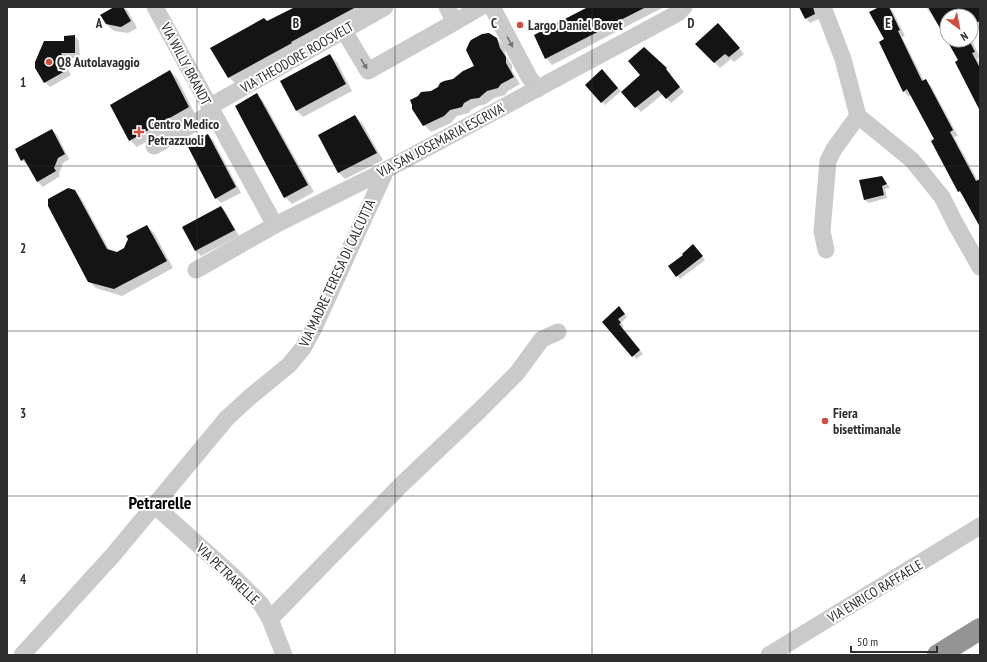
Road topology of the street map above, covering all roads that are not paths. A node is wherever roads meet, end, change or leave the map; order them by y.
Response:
1 (155, 7) edge
2 (385, 7) edge
3 (446, 7) edge
4 (481, 7) edge
5 (492, 7) edge
6 (684, 7) edge
7 (824, 7) edge
8 (455, 22) junction
9 (344, 30) junction
10 (538, 89) junction
11 (211, 110) junction
12 (858, 116) junction
13 (154, 146) dead end
14 (386, 170) junction
15 (275, 225) junction
16 (826, 250) dead end
17 (980, 267) edge
18 (196, 270) dead end
19 (558, 332) dead end
20 (154, 505) junction
21 (980, 526) edge
22 (270, 619) junction
23 (980, 629) edge
24 (22, 655) edge
25 (284, 655) edge
26 (769, 655) edge
27 (938, 655) edge

1 - 11 street, VIA WILLY BRANDT
2 - 9 street, VIA THEODORE ROOSVELT
3 - 8 street
4 - 8 street
5 -> 10 street
6 - 10 street, VIA SAN JOSEMARIA ESCRIVA'
7 - 12 street
9 -> 8 street
9 - 11 street, VIA THEODORE ROOSVELT
10 - 14 street, VIA SAN JOSEMARIA ESCRIVA'
11 - 13 street, VIA THEODORE ROOSVELT
11 - 15 street, VIA WILLY BRANDT
12 - 16 street
12 - 17 street
14 - 15 street, VIA SAN JOSEMARIA ESCRIVA'
14 - 20 street, VIA MADRE TERESA DI CALCUTTA
15 - 18 street, VIA SAN JOSEMARIA ESCRIVA'
19 - 22 street
20 - 22 street, VIA PETRARELLE
20 - 24 street, VIA MADRE TERESA DI CALCUTTA
21 - 26 street, VIA ENRICO RAFFAELE
22 - 25 street, VIA PETRARELLE
23 - 27 highway

